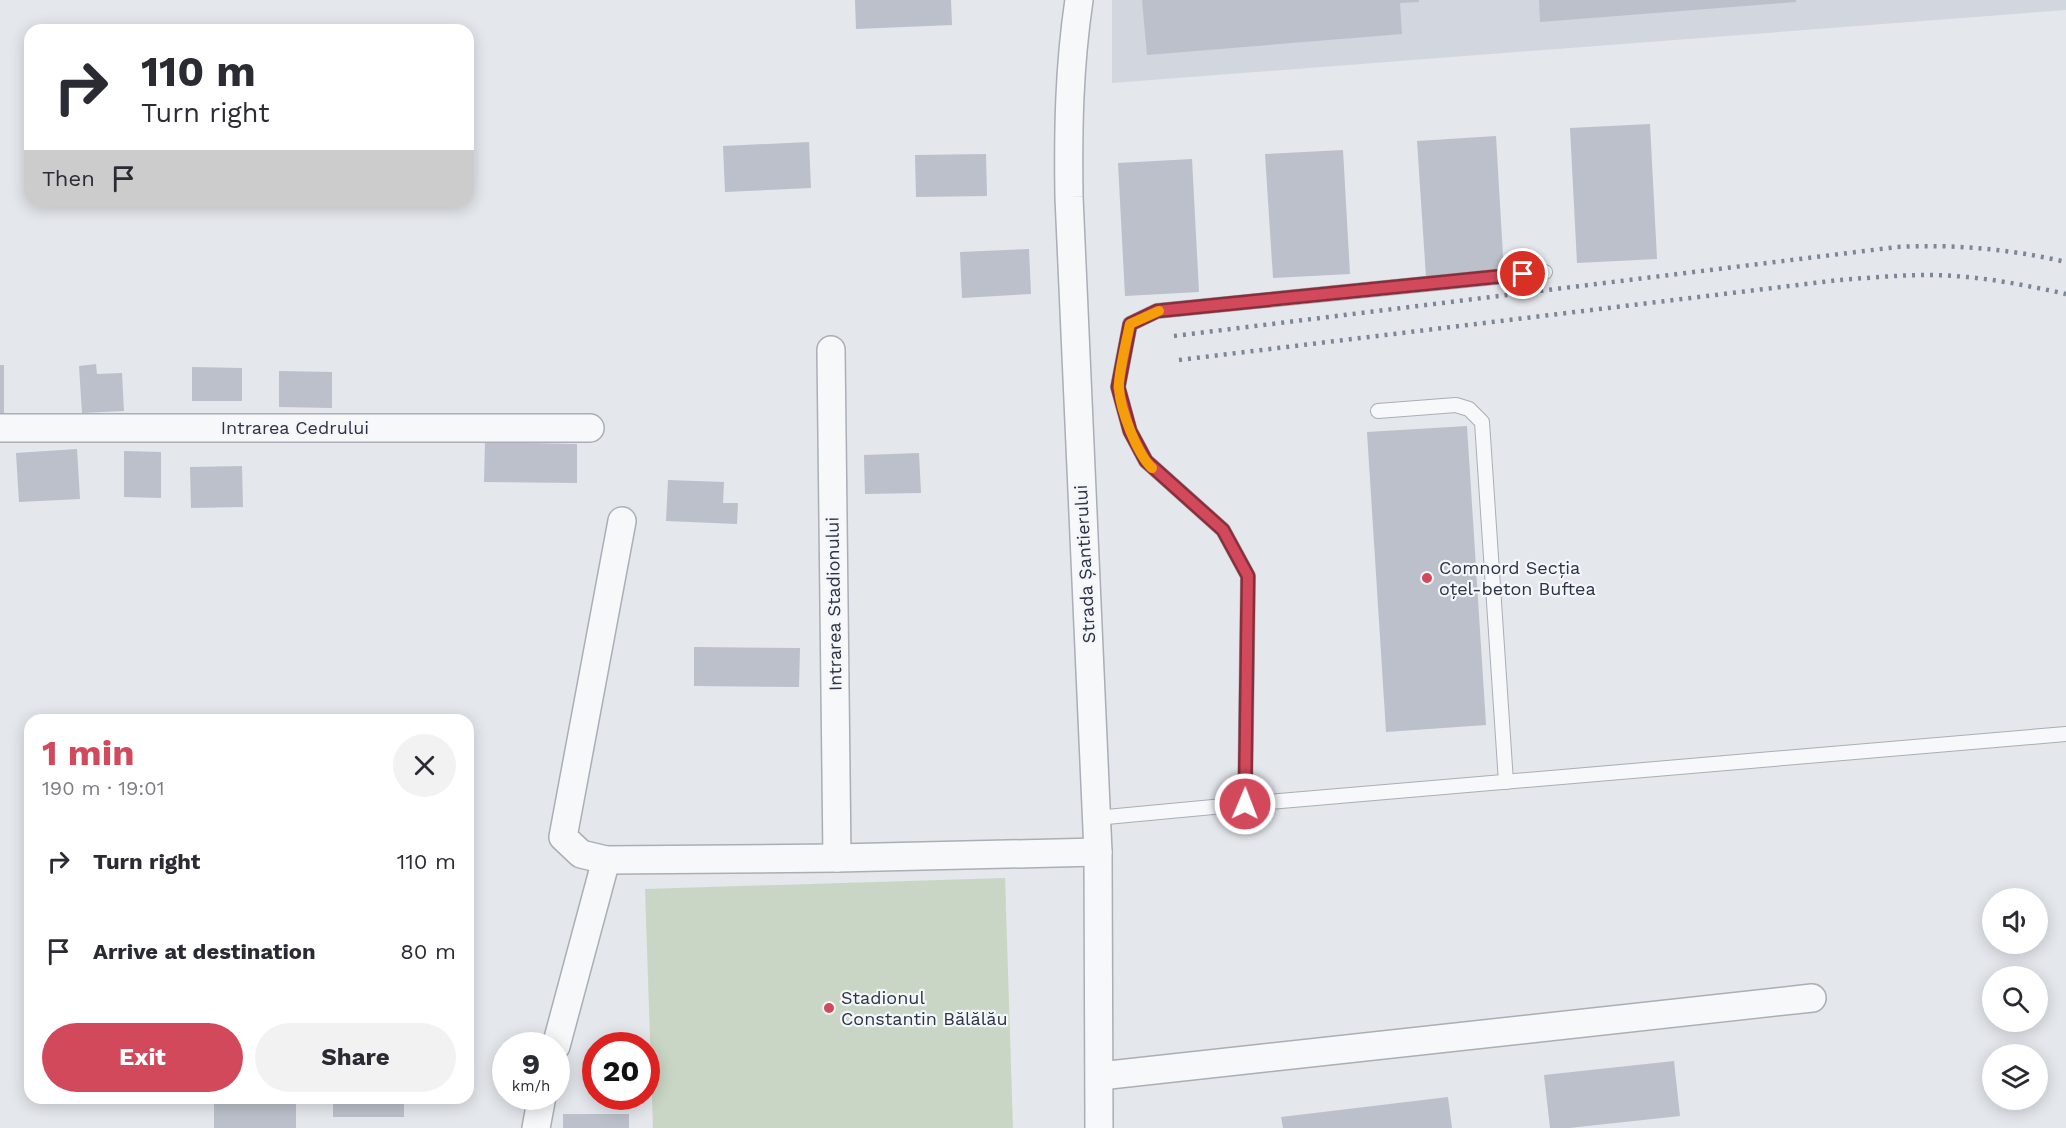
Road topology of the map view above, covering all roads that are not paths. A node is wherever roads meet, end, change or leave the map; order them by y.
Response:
1 (1079, 0) edge
2 (1545, 272) dead end
3 (831, 350) dead end
4 (1378, 411) dead end
5 (0, 428) edge
6 (590, 428) dead end
7 (622, 521) dead end
8 (2066, 734) edge
9 (1506, 782) junction
10 (1245, 804) junction
11 (1096, 818) junction
12 (1098, 852) junction
13 (837, 858) junction
14 (606, 860) junction
15 (1812, 998) dead end
16 (560, 1032) edge
17 (1100, 1076) junction
18 (539, 1110) edge
19 (536, 1128) edge
20 (1099, 1128) edge

1 - 11 street, Strada Șantierului
2 - 10 lane
3 - 13 street, Intrarea Stadionului
4 - 9 lane
5 - 6 street, Intrarea Cedrului
7 - 14 street
8 - 9 lane
9 - 10 lane
10 - 11 lane
11 - 12 street, Strada Șantierului
12 - 13 street
12 - 17 street, Strada Șantierului
13 - 14 street
14 - 16 street
15 - 17 street
17 - 20 street, Strada Șantierului
18 - 19 street

